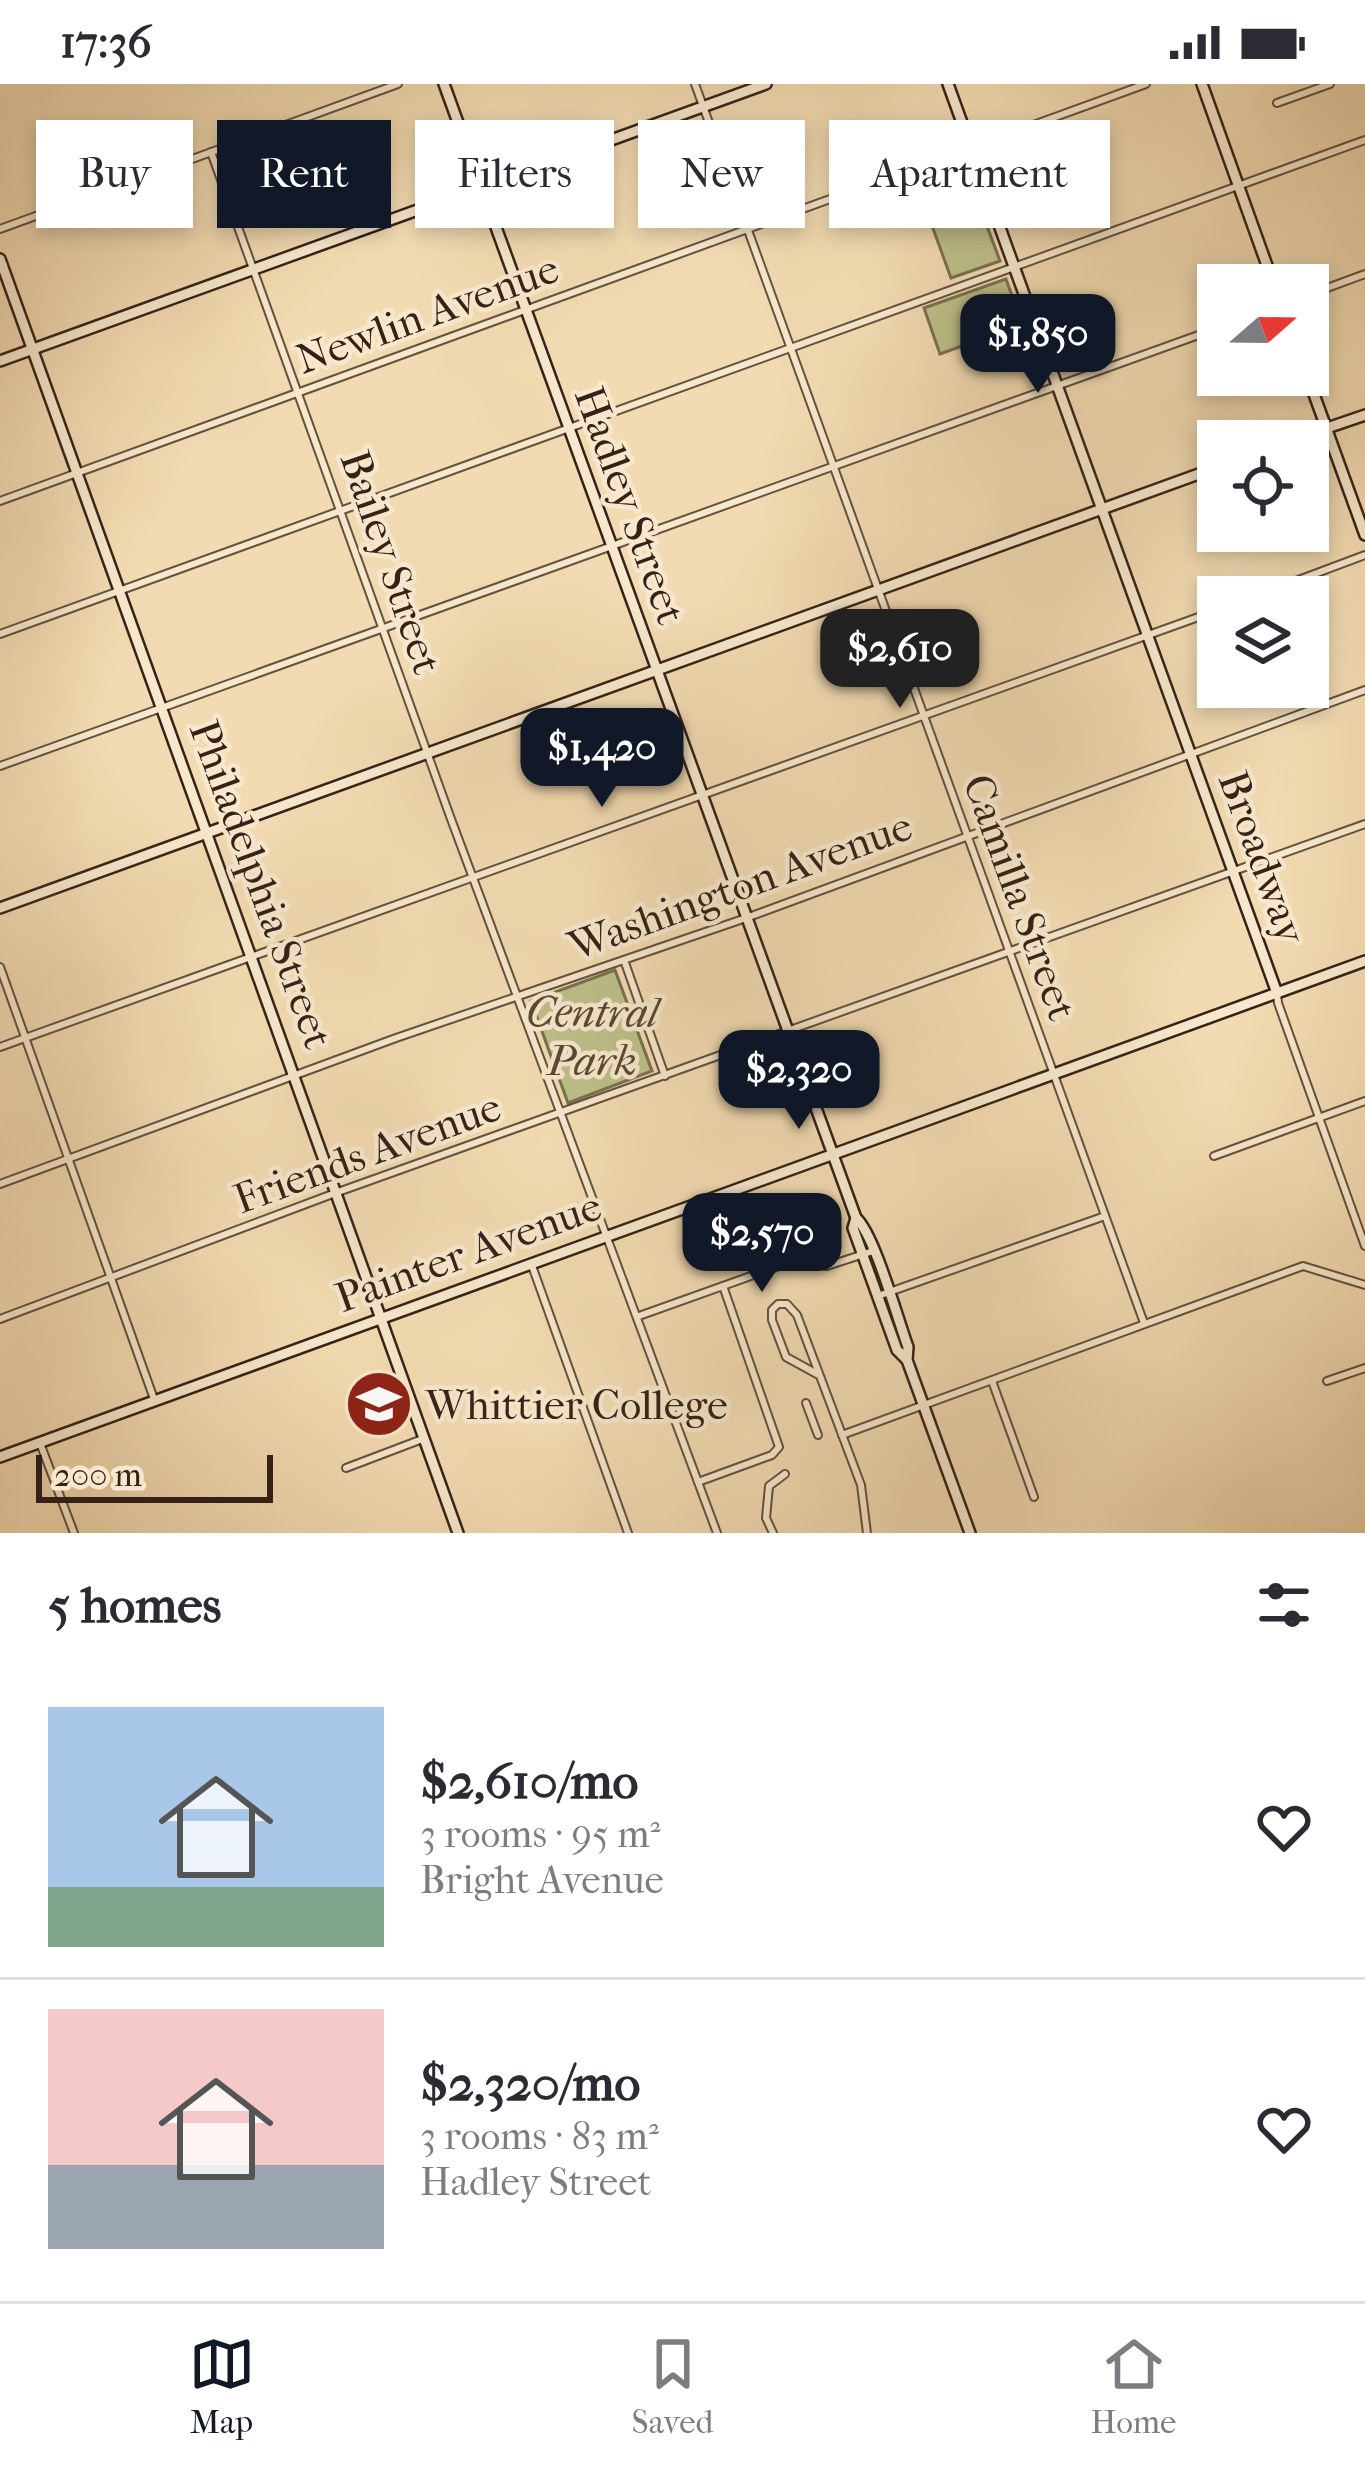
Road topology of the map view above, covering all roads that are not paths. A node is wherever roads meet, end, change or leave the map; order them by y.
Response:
1 (398, 84) edge
2 (444, 84) edge
3 (695, 84) edge
4 (766, 84) edge
5 (948, 84) edge
6 (1146, 84) edge
7 (1202, 84) edge
8 (1330, 84) edge
9 (1277, 103) dead end
10 (703, 107) junction
11 (457, 120) edge
12 (961, 120) edge
13 (1048, 120) edge
14 (614, 139) edge
15 (1365, 140) edge
16 (212, 152) junction
17 (1240, 185) junction
18 (829, 199) edge
19 (415, 211) edge
20 (496, 228) edge
21 (1000, 228) edge
22 (0, 229) edge
23 (747, 229) junction
24 (0, 259) edge
25 (1267, 264) edge
26 (1015, 268) junction
27 (255, 269) junction
28 (1365, 274) edge
29 (1329, 287) edge
30 (525, 309) junction
31 (1197, 335) edge
32 (790, 348) junction
33 (33, 350) junction
34 (0, 361) edge
35 (1058, 385) junction
36 (300, 391) junction
37 (1365, 415) edge
38 (1329, 427) edge
39 (569, 428) junction
40 (1329, 436) edge
41 (834, 467) junction
42 (77, 473) junction
43 (1197, 475) edge
44 (0, 501) edge
45 (1102, 509) junction
46 (342, 510) junction
47 (1365, 536) edge
48 (611, 547) junction
49 (1365, 555) edge
50 (1309, 576) edge
51 (120, 590) junction
52 (878, 591) junction
53 (1197, 618) edge
54 (383, 626) junction
55 (0, 634) edge
56 (1148, 636) junction
57 (656, 672) junction
58 (1365, 690) edge
59 (162, 707) junction
60 (924, 716) junction
61 (1190, 753) junction
62 (428, 754) junction
63 (0, 766) edge
64 (702, 797) junction
65 (1365, 824) edge
66 (208, 833) junction
67 (967, 835) junction
68 (1234, 872) junction
69 (473, 876) junction
70 (0, 908) edge
71 (746, 918) junction
72 (1010, 953) junction
73 (253, 957) junction
74 (624, 961) junction
75 (1365, 961) edge
76 (0, 968) edge
77 (1277, 993) junction
78 (518, 996) junction
79 (787, 1035) junction
80 (25, 1038) junction
81 (0, 1047) edge
82 (1054, 1073) junction
83 (295, 1074) junction
84 (664, 1076) junction
85 (1365, 1101) edge
86 (560, 1114) junction
87 (1319, 1118) junction
88 (832, 1154) junction
89 (1214, 1156) dead end
90 (68, 1157) junction
91 (0, 1184) edge
92 (338, 1192) junction
93 (1106, 1216) junction
94 (606, 1236) junction
95 (1364, 1240) edge
96 (868, 1252) junction
97 (531, 1263) junction
98 (111, 1277) junction
99 (1365, 1285) edge
100 (723, 1286) junction
101 (883, 1294) junction
102 (639, 1316) junction
103 (383, 1317) junction
104 (0, 1318) edge
105 (1144, 1323) junction
106 (1365, 1368) edge
107 (817, 1374) junction
108 (992, 1381) junction
109 (1327, 1381) dead end
110 (155, 1401) junction
111 (806, 1403) dead end
112 (924, 1406) junction
113 (832, 1413) junction
114 (813, 1421) junction
115 (842, 1435) junction
116 (818, 1436) dead end
117 (425, 1438) junction
118 (40, 1443) junction
119 (0, 1457) edge
120 (346, 1468) dead end
121 (785, 1474) dead end
122 (698, 1482) junction
123 (1034, 1497) dead end
124 (74, 1533) edge
125 (458, 1533) edge
126 (628, 1533) edge
127 (717, 1533) edge
128 (772, 1533) edge
129 (867, 1533) edge
130 (970, 1533) edge

1 - 16 street
2 - 11 street, Hadley Street
3 - 10 street, Camilla Street
4 - 10 street
5 - 12 street, Broadway
6 - 13 street, Newlin Avenue
7 - 17 street
8 - 9 street
10 - 14 street
10 - 23 street, Camilla Street
15 - 17 street
16 - 22 street
16 - 27 street, Bailey Street
17 - 25 street
17 - 26 street
18 - 23 street, Newlin Avenue
19 - 27 street
20 - 30 street, Hadley Street
21 - 26 street, Broadway
23 - 30 street, Newlin Avenue
23 - 32 street, Camilla Street
24 - 33 street, Philadelphia Street
26 - 32 street
26 - 35 street, Broadway
27 - 33 street
27 - 36 street, Bailey Street
28 - 29 street
30 - 36 street, Newlin Avenue
30 - 39 street, Hadley Street
31 - 35 street
32 - 39 street
32 - 41 street, Camilla Street
33 - 34 street
33 - 42 street, Philadelphia Street
35 - 41 street
35 - 45 street, Broadway
36 - 42 street, Newlin Avenue
36 - 46 street, Bailey Street
37 - 38 street
39 - 46 street
39 - 48 street, Hadley Street
40 - 47 street
41 - 48 street
41 - 52 street, Camilla Street
42 - 44 street, Newlin Avenue
42 - 51 street, Philadelphia Street
43 - 45 street
45 - 52 street
45 - 56 street, Broadway
46 - 51 street
46 - 54 street, Bailey Street
48 - 54 street
48 - 57 street, Hadley Street
49 - 50 street
51 - 55 street
51 - 59 street, Philadelphia Street
52 - 57 street
52 - 60 street, Camilla Street
53 - 56 street
54 - 59 street
54 - 62 street, Bailey Street
56 - 60 street
56 - 61 street, Broadway
57 - 62 street
57 - 64 street, Hadley Street
58 - 61 street, Washington Avenue
59 - 63 street
59 - 66 street, Philadelphia Street
60 - 64 street
60 - 67 street, Camilla Street
61 - 67 street, Washington Avenue
61 - 68 street, Broadway
62 - 66 street
62 - 69 street, Bailey Street
64 - 69 street
64 - 71 street, Hadley Street
65 - 68 street, Friends Avenue
66 - 70 street
66 - 73 street, Philadelphia Street
67 - 71 street, Washington Avenue
67 - 72 street, Camilla Street
68 - 72 street, Friends Avenue
68 - 77 street, Broadway
69 - 73 street
69 - 78 street, Bailey Street
71 - 74 street, Washington Avenue
71 - 79 street, Hadley Street
72 - 79 street, Friends Avenue
72 - 82 street, Camilla Street
73 - 80 street
73 - 83 street, Philadelphia Street
74 - 78 street, Washington Avenue
74 - 84 street
75 - 77 street, Painter Avenue
76 - 80 street
77 - 82 street, Painter Avenue
77 - 87 street, Broadway
78 - 83 street, Washington Avenue
78 - 86 street, Bailey Street
79 - 84 street, Friends Avenue
79 - 88 street, Hadley Street
80 - 81 street
80 - 90 street
82 - 88 street, Painter Avenue
82 - 93 street, Camilla Street
83 - 90 street, Washington Avenue
83 - 92 street, Philadelphia Street
84 - 86 street, Friends Avenue
85 - 87 street
86 - 92 street, Friends Avenue
86 - 94 street, Bailey Street
87 - 89 street
87 - 95 street, Broadway
88 - 94 street, Painter Avenue
88 - 96 street, Hadley Street
90 - 91 street, Washington Avenue
90 - 98 street
92 - 98 street, Friends Avenue
92 - 103 street, Philadelphia Street
93 - 101 street
93 - 105 street, Camilla Street
94 - 97 street, Painter Avenue
94 - 102 street, Bailey Street
96 - 100 street
96 - 101 street, Hadley Street
97 - 103 street, Painter Avenue
97 - 126 street
98 - 104 street, Friends Avenue
98 - 110 street
99 - 105 street
100 - 102 street
100 - 122 street
101 - 112 street, Hadley Street
102 - 122 street, Bailey Street
103 - 110 street, Painter Avenue
103 - 117 street, Philadelphia Street
105 - 108 street
106 - 109 street
107 - 107 street
107 - 113 street
108 - 112 street
108 - 123 street
110 - 118 street, Painter Avenue
111 - 114 street
112 - 115 street
112 - 130 street, Hadley Street
113 - 114 street
113 - 115 street
114 - 116 street
115 - 129 street
117 - 120 street
117 - 125 street, Philadelphia Street
118 - 119 street, Painter Avenue
118 - 124 street
121 - 128 street
122 - 127 street, Bailey Street

